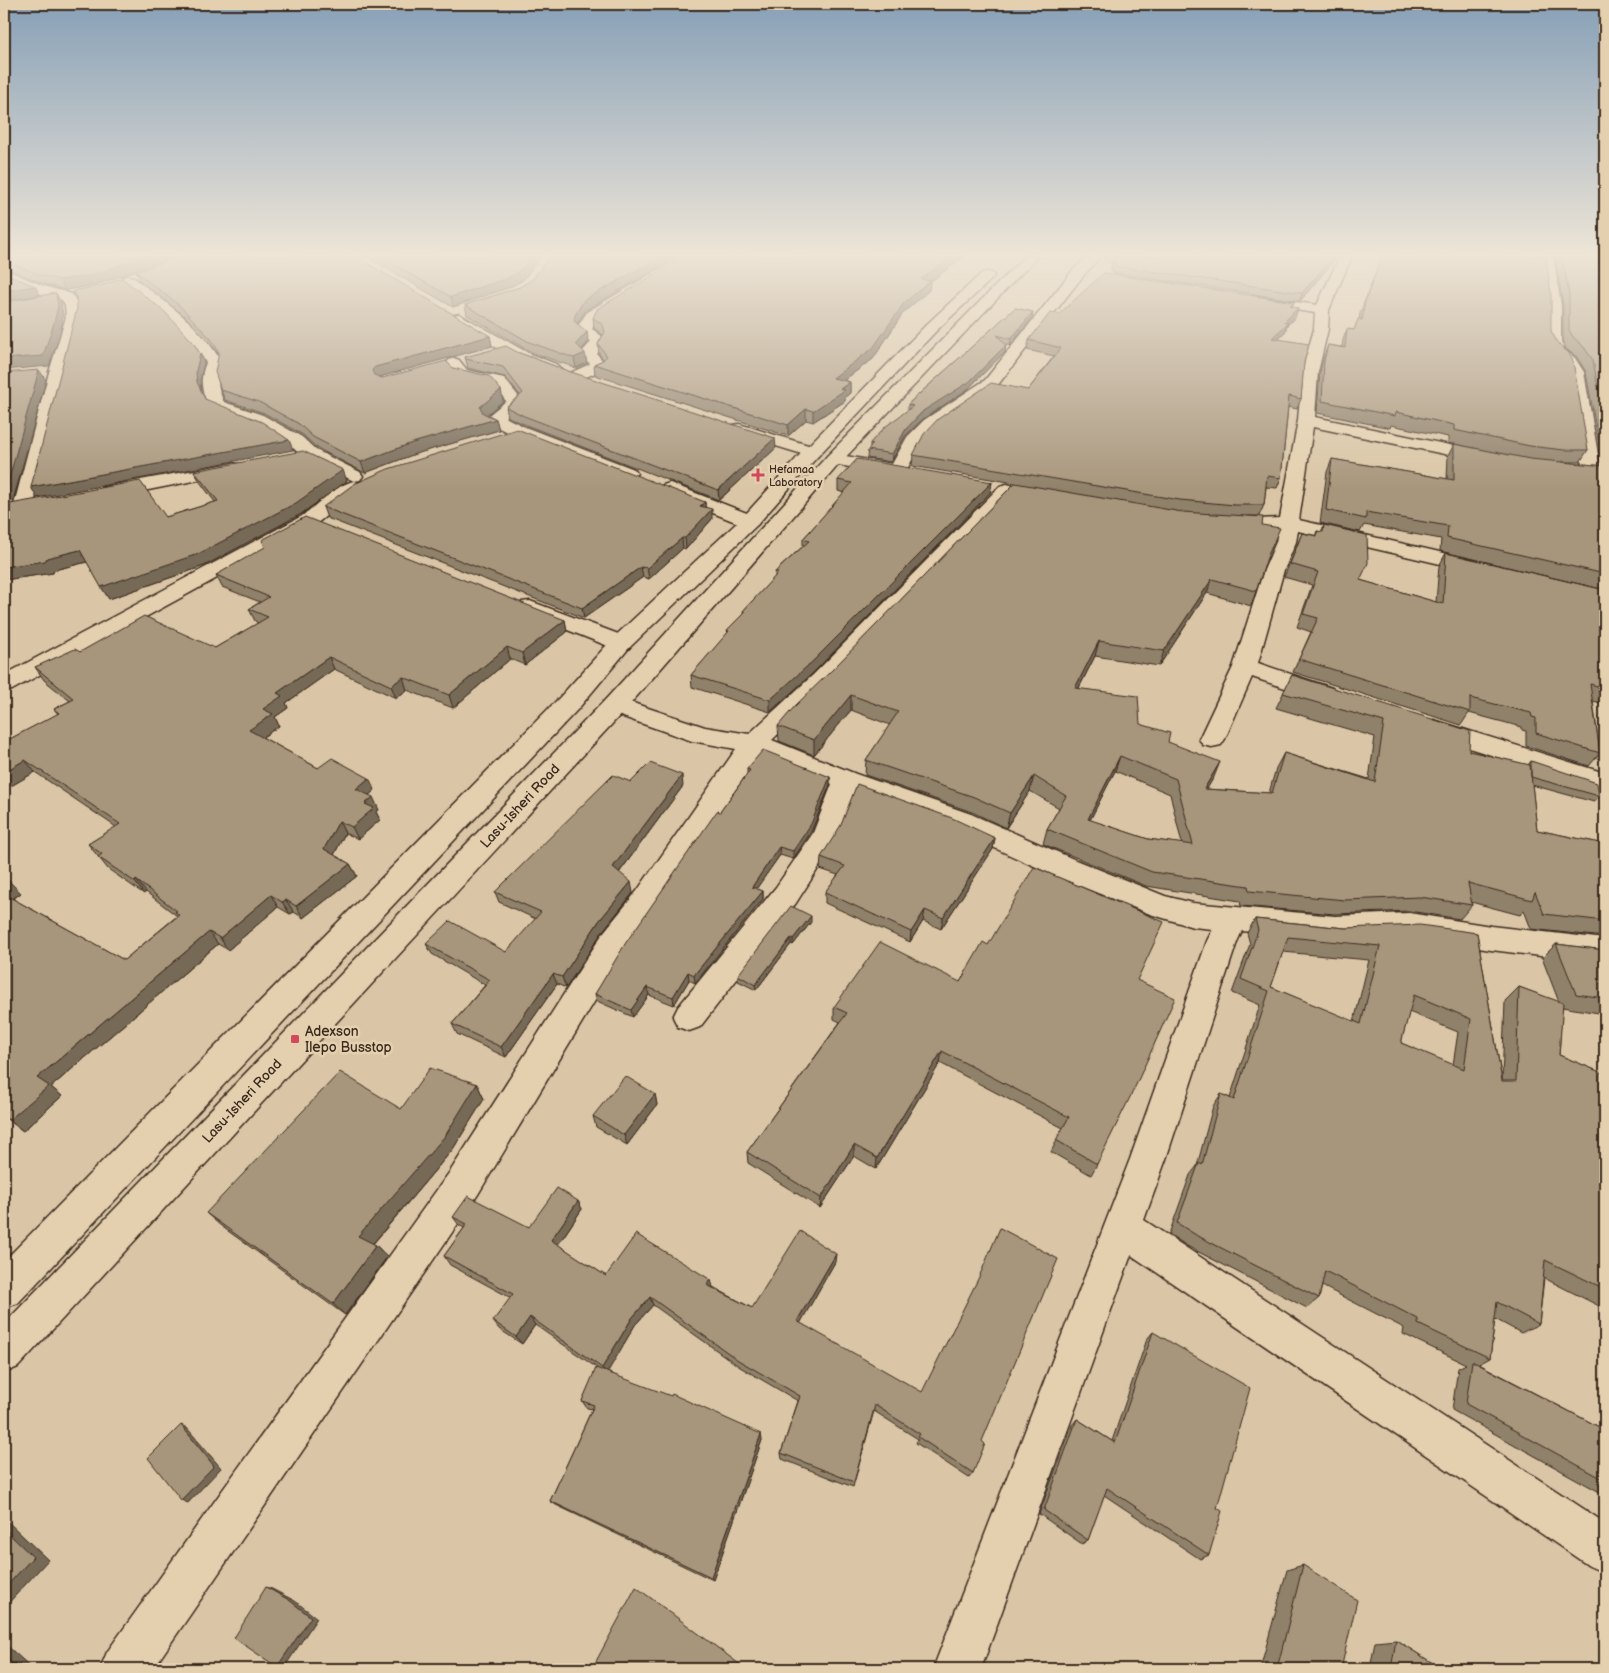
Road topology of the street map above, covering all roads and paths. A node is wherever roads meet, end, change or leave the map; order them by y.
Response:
1 (68, 334) edge
2 (194, 334) edge
3 (486, 334) edge
4 (589, 334) edge
5 (940, 334) edge
6 (1030, 334) edge
7 (1320, 334) edge
8 (1554, 334) edge
9 (510, 348) junction
10 (491, 353) edge
11 (472, 358) edge
12 (454, 363) junction
13 (436, 368) edge
14 (57, 372) junction
15 (39, 374) edge
16 (576, 376) junction
17 (598, 383) edge
18 (1306, 420) junction
19 (720, 423) edge
20 (518, 431) junction
21 (490, 441) edge
22 (310, 454) junction
23 (823, 456) junction
24 (291, 457) edge
25 (1504, 461) edge
26 (253, 464) edge
27 (1594, 470) edge
28 (898, 471) junction
29 (919, 474) edge
30 (1006, 490) edge
31 (90, 495) edge
32 (42, 504) edge
33 (23, 508) junction
34 (4, 512) edge
35 (750, 521) junction
36 (1212, 523) edge
37 (1287, 523) junction
38 (1500, 572) edge
39 (514, 600) edge
40 (658, 609) junction
41 (692, 618) junction
42 (621, 644) junction
43 (1245, 667) junction
44 (4, 686) edge
45 (1349, 700) edge
46 (615, 705) junction
47 (1416, 722) edge
48 (1212, 740) dead end
49 (754, 743) junction
50 (846, 780) junction
51 (1605, 782) edge
52 (1234, 919) junction
53 (1605, 950) edge
54 (689, 1017) dead end
55 (1122, 1228) junction
56 (4, 1289) edge
57 (4, 1353) edge
58 (1605, 1550) edge
59 (124, 1669) edge
60 (957, 1669) edge

1 - 14 street
2 - 22 street
3 - 9 street
4 - 16 street
5 - 23 street, Lasu-Isheri Road
6 - 28 street
7 - 18 street
8 - 27 street
9 - 10 street
9 - 16 street
11 - 12 street
12 - 13 street
12 - 20 street
14 - 15 street
14 - 33 street
16 - 17 street
18 - 25 street
18 - 37 street
19 - 23 street
20 - 21 street
20 - 35 street
22 - 24 street
22 - 44 street
23 - 28 street
23 - 35 street, Lasu-Isheri Road
23 - 41 street, Lasu-Isheri Road
26 - 31 street
28 - 29 street
30 - 49 street
32 - 33 street
33 - 34 street
35 - 40 street, Lasu-Isheri Road
36 - 37 street
37 - 38 street
37 - 43 street
39 - 42 street
40 - 41 street
40 - 42 street, Lasu-Isheri Road
41 - 46 street, Lasu-Isheri Road
42 - 56 street, Lasu-Isheri Road
43 - 45 street
43 - 48 street
46 - 49 street
46 - 57 street, Lasu-Isheri Road
47 - 51 street
49 - 50 street
49 - 59 street
50 - 52 street
50 - 54 street
52 - 53 street
52 - 55 street
55 - 58 street
55 - 60 street

